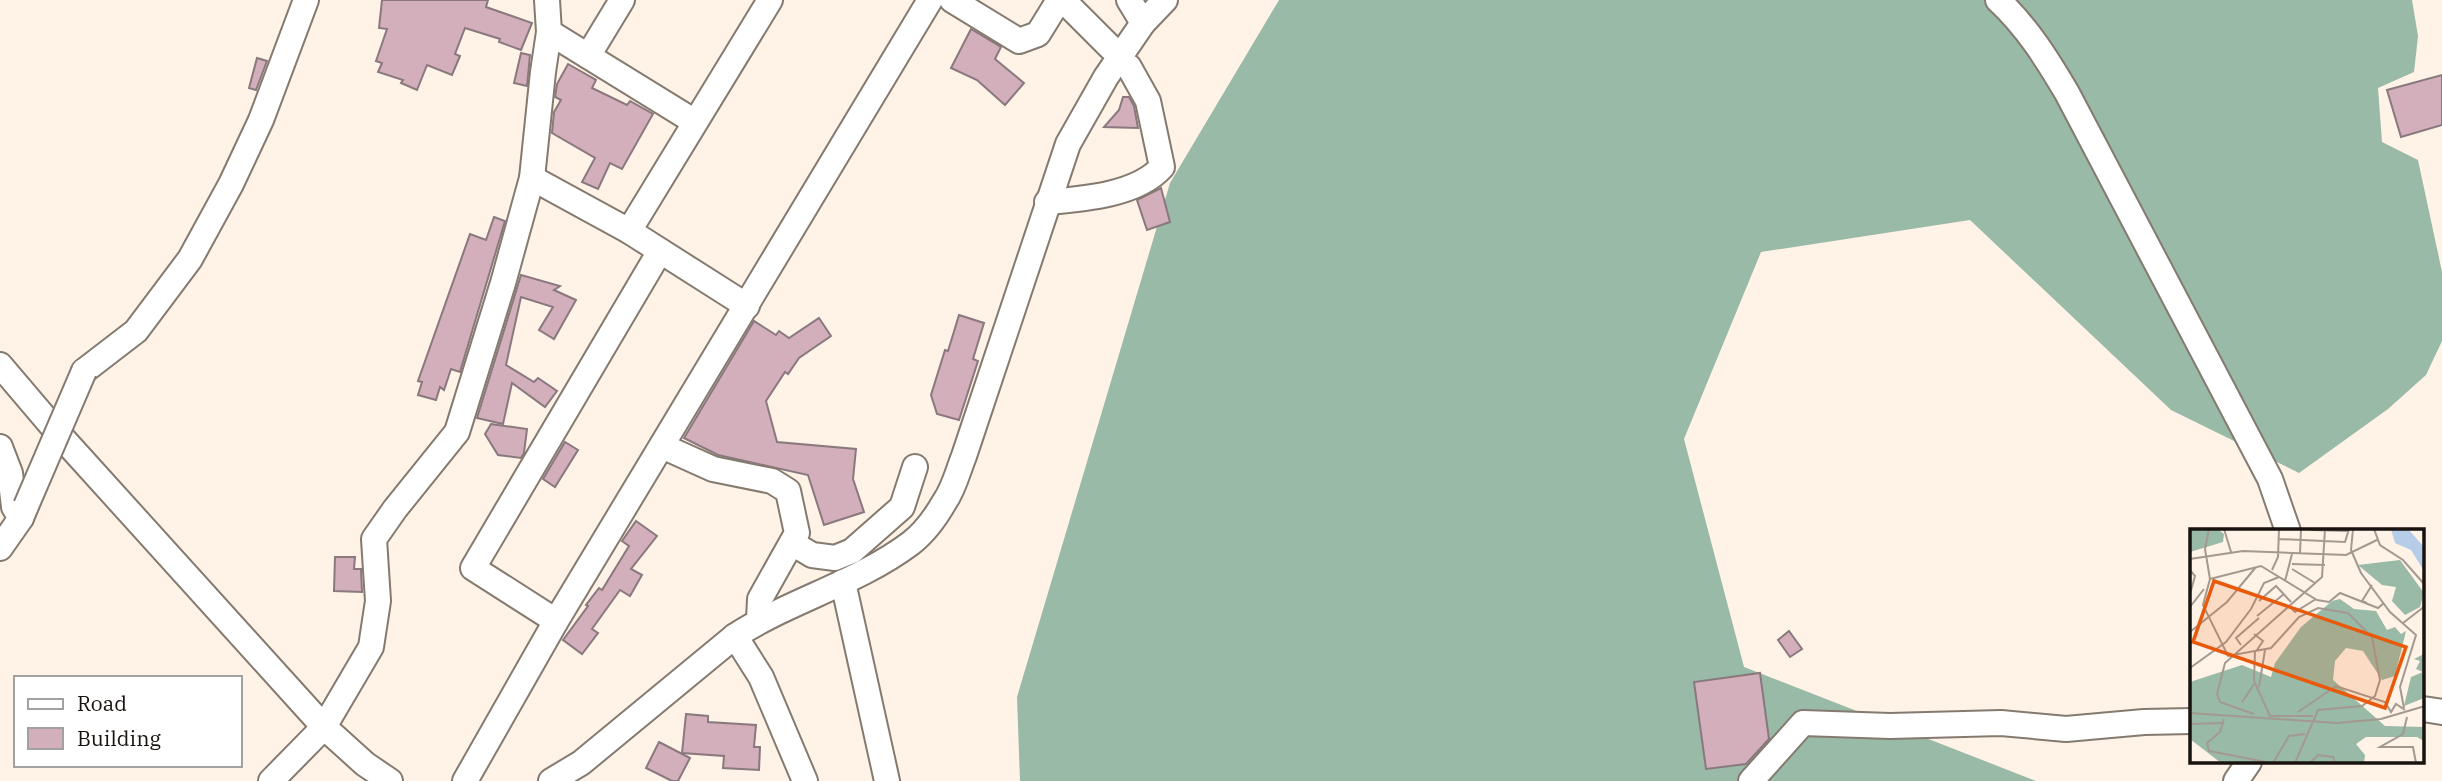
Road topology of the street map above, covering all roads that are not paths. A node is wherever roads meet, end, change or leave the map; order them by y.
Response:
1 (306, 0) edge
2 (547, 0) edge
3 (622, 0) edge
4 (770, 0) edge
5 (930, 0) edge
6 (952, 0) edge
7 (1061, 0) edge
8 (1129, 0) edge
9 (1165, 0) edge
10 (1998, 0) edge
11 (1143, 23) junction
12 (549, 32) junction
13 (1111, 48) dead end
14 (588, 57) junction
15 (1129, 67) dead end
16 (695, 122) junction
17 (532, 178) junction
18 (1047, 202) junction
19 (629, 231) junction
20 (660, 251) junction
21 (747, 306) junction
22 (0, 365) edge
23 (662, 446) junction
24 (0, 447) edge
25 (915, 467) dead end
26 (24, 512) junction
27 (2287, 529) edge
28 (792, 542) junction
29 (0, 548) edge
30 (843, 582) junction
31 (759, 620) junction
32 (556, 621) junction
33 (735, 636) junction
34 (2424, 709) edge
35 (2442, 712) edge
36 (2190, 721) edge
37 (324, 727) junction
38 (2248, 764) edge
39 (271, 781) edge
40 (390, 781) edge
41 (465, 781) edge
42 (551, 781) edge
43 (805, 781) edge
44 (887, 781) edge
45 (1751, 781) edge
46 (2236, 781) edge

1 - 26 street, bridge
2 - 12 street
3 - 14 street
4 - 16 street
5 - 21 street
6 - 7 street
7 - 13 street
8 - 11 street
9 - 11 street
10 - 27 street
11 - 18 street
12 - 14 street
12 - 17 street
14 - 16 street
15 - 18 street
16 - 19 street
17 - 19 street
17 - 37 street
18 - 30 street
19 - 20 street
20 - 21 street
20 - 32 street
21 - 23 street
22 - 37 street
23 - 28 street
23 - 32 street
24 - 26 street
25 - 28 street
26 - 29 street
28 - 31 street
30 - 31 street
30 - 44 street
31 - 33 street
32 - 41 street
33 - 42 street
33 - 43 street
34 - 35 street
36 - 45 street
37 - 39 street
37 - 40 street
38 - 46 street

